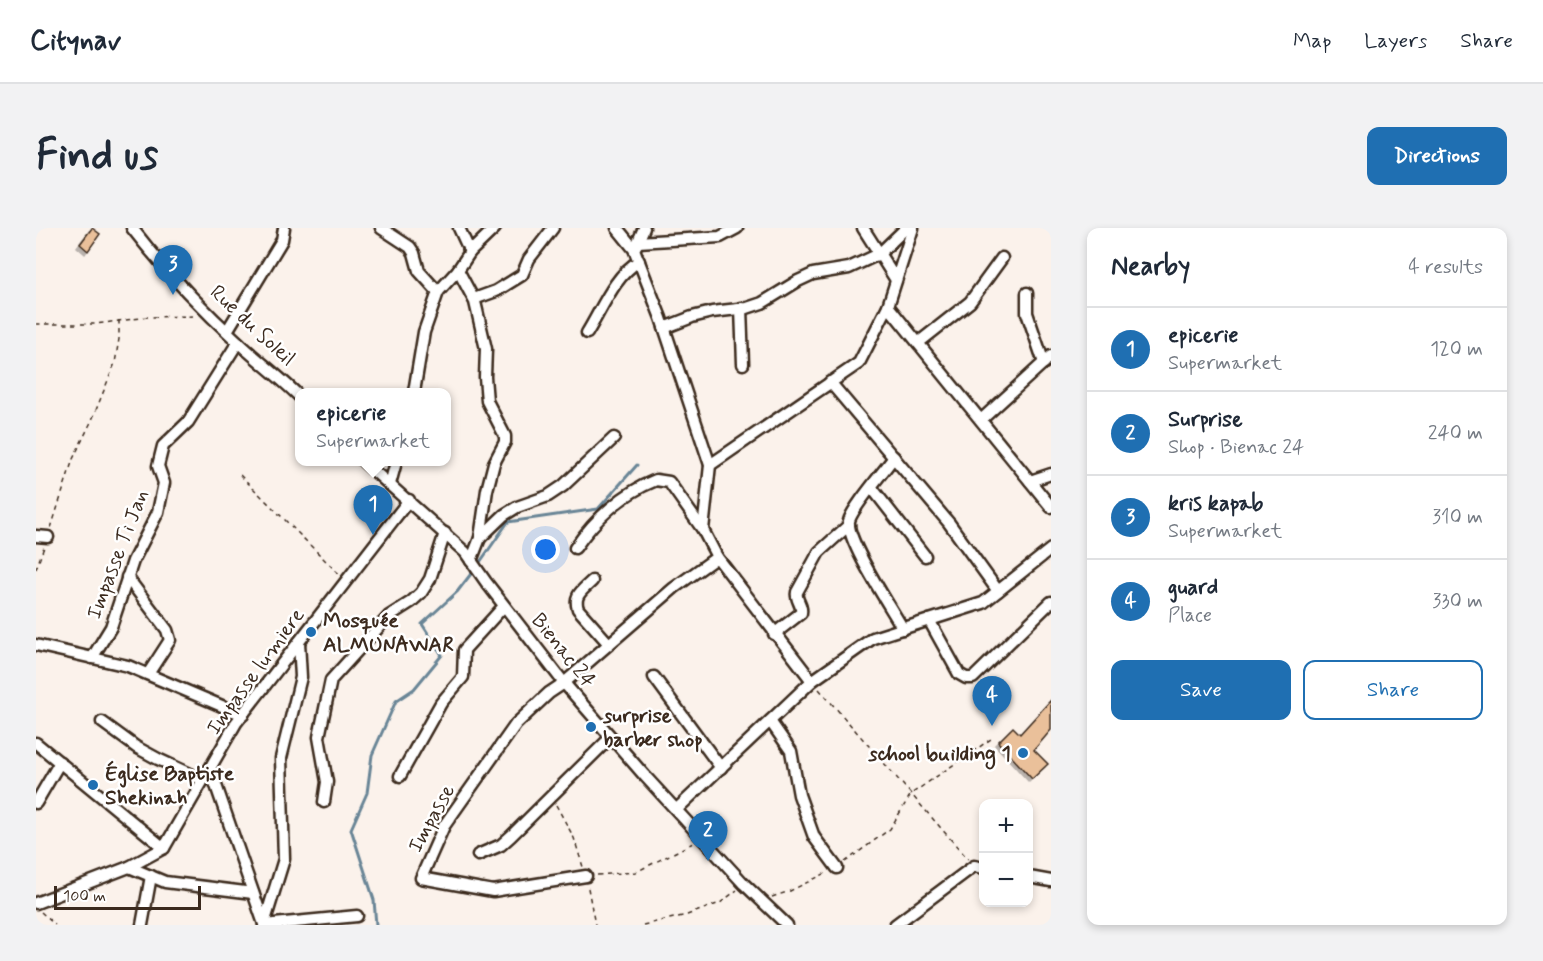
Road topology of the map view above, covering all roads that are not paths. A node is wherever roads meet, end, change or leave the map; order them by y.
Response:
1 (132, 228) edge
2 (284, 228) edge
3 (381, 228) edge
4 (459, 228) edge
5 (495, 228) edge
6 (553, 228) edge
7 (617, 228) edge
8 (644, 228) edge
9 (737, 228) edge
10 (863, 228) edge
11 (906, 228) edge
12 (913, 228) edge
13 (636, 245) junction
14 (470, 252) junction
15 (879, 254) junction
16 (1002, 258) dead end
17 (639, 261) junction
18 (458, 270) junction
19 (896, 280) junction
20 (438, 292) junction
21 (1027, 293) dead end
22 (474, 299) junction
23 (888, 306) junction
24 (741, 308) junction
25 (664, 328) junction
26 (227, 332) junction
27 (587, 333) dead end
28 (238, 342) junction
29 (918, 343) junction
30 (1047, 359) edge
31 (743, 364) dead end
32 (830, 382) junction
33 (415, 388) edge
34 (295, 392) edge
35 (981, 420) junction
36 (614, 438) dead end
37 (894, 457) junction
38 (710, 465) junction
39 (369, 466) edge
40 (395, 466) edge
41 (1051, 474) edge
42 (1030, 481) junction
43 (390, 484) junction
44 (872, 488) junction
45 (409, 500) junction
46 (1051, 507) edge
47 (849, 525) junction
48 (703, 530) junction
49 (445, 533) junction
50 (36, 536) edge
51 (48, 537) road end
52 (480, 538) junction
53 (575, 548) dead end
54 (1051, 549) edge
55 (468, 556) junction
56 (925, 556) dead end
57 (717, 557) junction
58 (127, 577) junction
59 (592, 581) dead end
60 (998, 591) junction
61 (1051, 602) edge
62 (504, 606) junction
63 (929, 620) junction
64 (903, 628) junction
65 (774, 634) junction
66 (299, 642) junction
67 (609, 644) junction
68 (36, 645) edge
69 (92, 658) junction
70 (148, 674) junction
71 (654, 677) dead end
72 (812, 681) junction
73 (564, 683) junction
74 (243, 714) junction
75 (102, 722) dead end
76 (770, 722) junction
77 (611, 737) junction
78 (36, 743) edge
79 (60, 762) junction
80 (210, 768) junction
81 (721, 768) junction
82 (399, 777) dead end
83 (203, 780) junction
84 (324, 802) dead end
85 (36, 803) edge
86 (677, 809) junction
87 (164, 848) junction
88 (478, 855) dead end
89 (129, 867) junction
90 (979, 867) edge
91 (837, 868) road end
92 (151, 876) junction
93 (586, 876) road end
94 (1033, 878) edge
95 (1051, 881) edge
96 (254, 893) junction
97 (36, 905) edge
98 (357, 916) dead end
99 (264, 924) edge
100 (142, 925) edge
101 (787, 925) edge
102 (895, 925) edge

1 - 26 street, Rue du Soleil
2 - 26 street
3 - 20 street
4 - 14 street
5 - 14 street
6 - 22 street
7 - 13 street
8 - 13 street
9 - 13 street
10 - 15 street
11 - 15 street
12 - 19 street
13 - 17 street
14 - 18 street
15 - 19 street
15 - 24 street
16 - 29 street
17 - 25 street
17 - 27 street
18 - 20 street
18 - 22 street
19 - 23 street
20 - 33 street
21 - 30 street
22 - 52 street
23 - 29 street
23 - 32 street
24 - 25 street
24 - 31 street
25 - 38 street
26 - 28 street, Rue du Soleil
28 - 34 street, Rue du Soleil
28 - 58 street, Impasse Ti Jan
29 - 35 street
30 - 35 street
32 - 37 street
32 - 38 street
35 - 42 street
36 - 52 street
37 - 44 street
37 - 60 street
38 - 48 street
39 - 43 street
40 - 43 street
41 - 42 street
42 - 46 street
43 - 45 street
44 - 47 street
44 - 56 street
45 - 49 street
45 - 66 street, Impasse lumiere
47 - 64 street
47 - 65 street
48 - 53 street
48 - 57 street
49 - 55 street
49 - 84 street
50 - 51 street
52 - 55 street
54 - 60 street
55 - 62 street, Bienac 24
57 - 65 street
57 - 67 street
58 - 69 street, Impasse Ti Jan
58 - 70 street
59 - 67 street
60 - 63 street
61 - 63 street
62 - 73 street, Bienac 24
62 - 82 street
63 - 64 street
64 - 72 street
65 - 72 street
66 - 74 street, Impasse lumiere
66 - 99 street
67 - 73 street
68 - 69 street
69 - 70 street
70 - 74 street
71 - 81 street
72 - 76 street
73 - 77 street, Bienac 24
73 - 93 street, Impasse
74 - 80 street, Impasse lumiere
75 - 83 street
76 - 81 street
76 - 91 street
77 - 86 street, Bienac 24
77 - 88 street
78 - 79 street
79 - 85 street
79 - 87 street
80 - 83 street, Impasse lumiere
80 - 96 street
81 - 86 street
83 - 87 street, Impasse lumiere
86 - 101 street, Bienac 24
87 - 89 street
89 - 92 street
89 - 97 street
90 - 102 street
92 - 96 street
92 - 100 street
94 - 95 street
96 - 99 street
98 - 99 street

